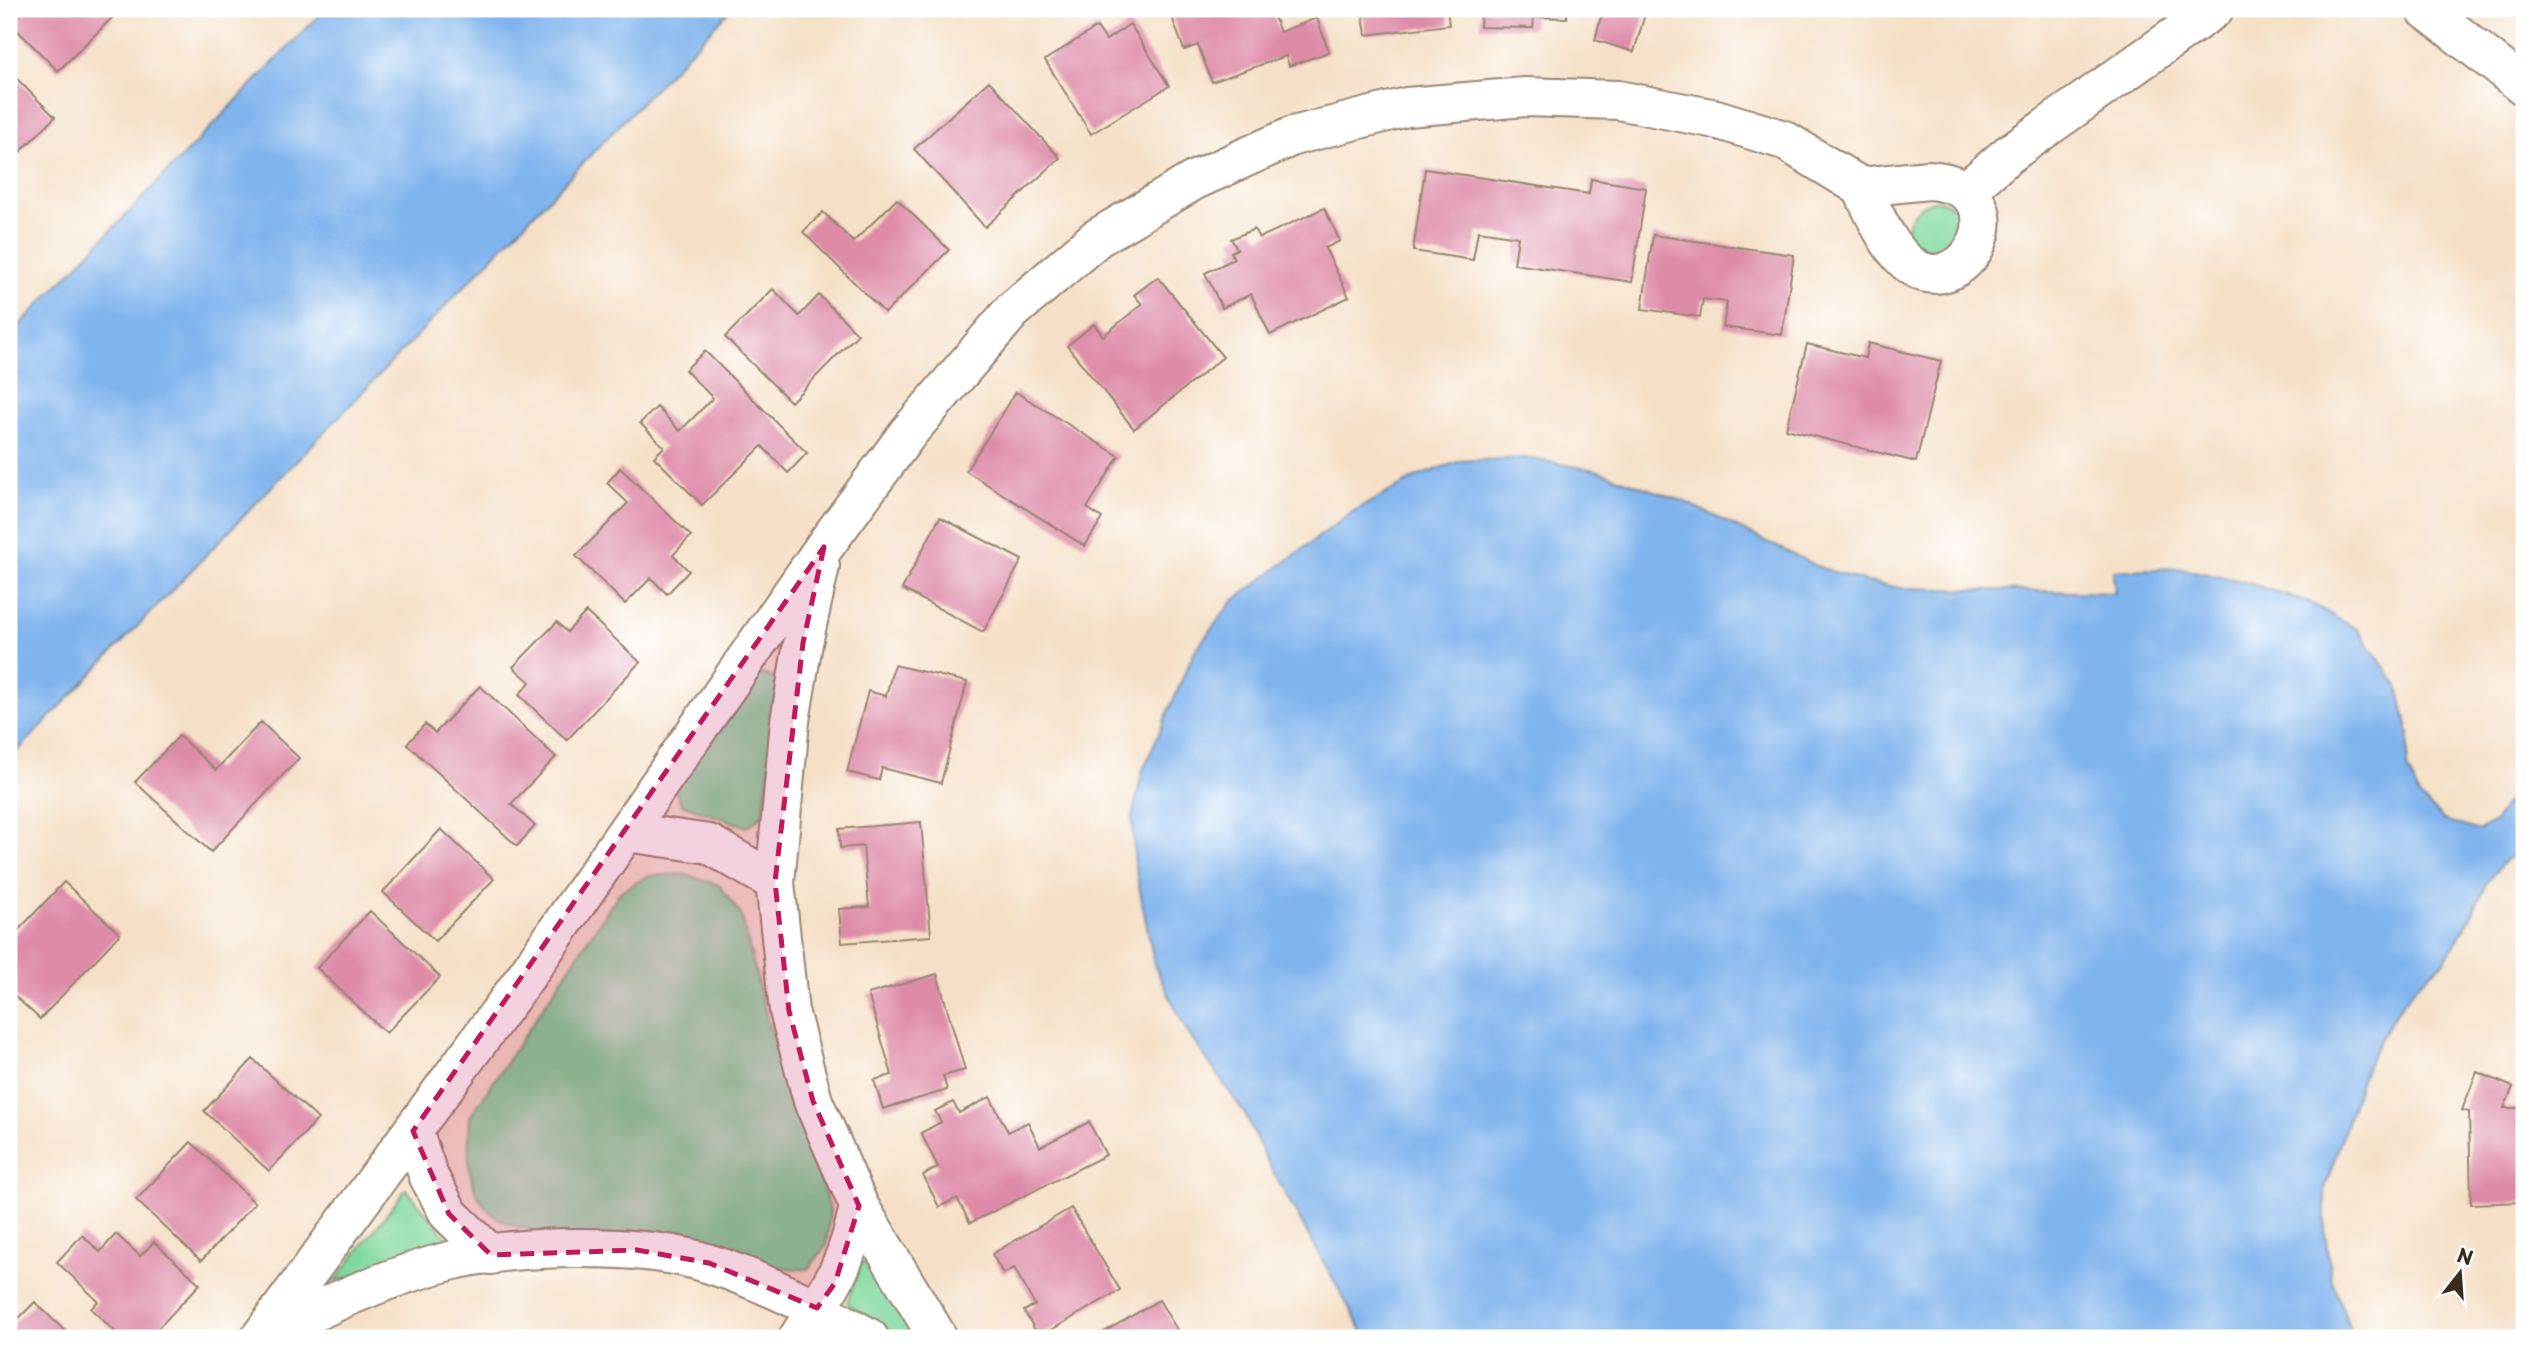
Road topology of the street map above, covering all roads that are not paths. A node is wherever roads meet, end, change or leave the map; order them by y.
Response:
1 (2214, 9) edge
2 (2425, 9) edge
3 (2478, 51) junction
4 (2524, 61) edge
5 (2524, 86) edge
6 (1861, 187) junction
7 (1967, 191) junction
8 (824, 547) junction
9 (627, 832) junction
10 (775, 882) junction
11 (413, 1131) junction
12 (859, 1206) junction
13 (491, 1255) junction
14 (808, 1323) edge
15 (261, 1338) edge
16 (869, 1338) edge
17 (938, 1338) edge

1 - 7 street
2 - 3 street
3 - 4 street
3 - 5 street
6 - 7 street
6 - 7 street
6 - 8 street
8 - 9 street
8 - 10 street
9 - 10 street
9 - 11 street
10 - 12 street
11 - 13 street
11 - 15 street
12 - 14 street
12 - 17 street
13 - 14 street
13 - 15 street
14 - 16 street

